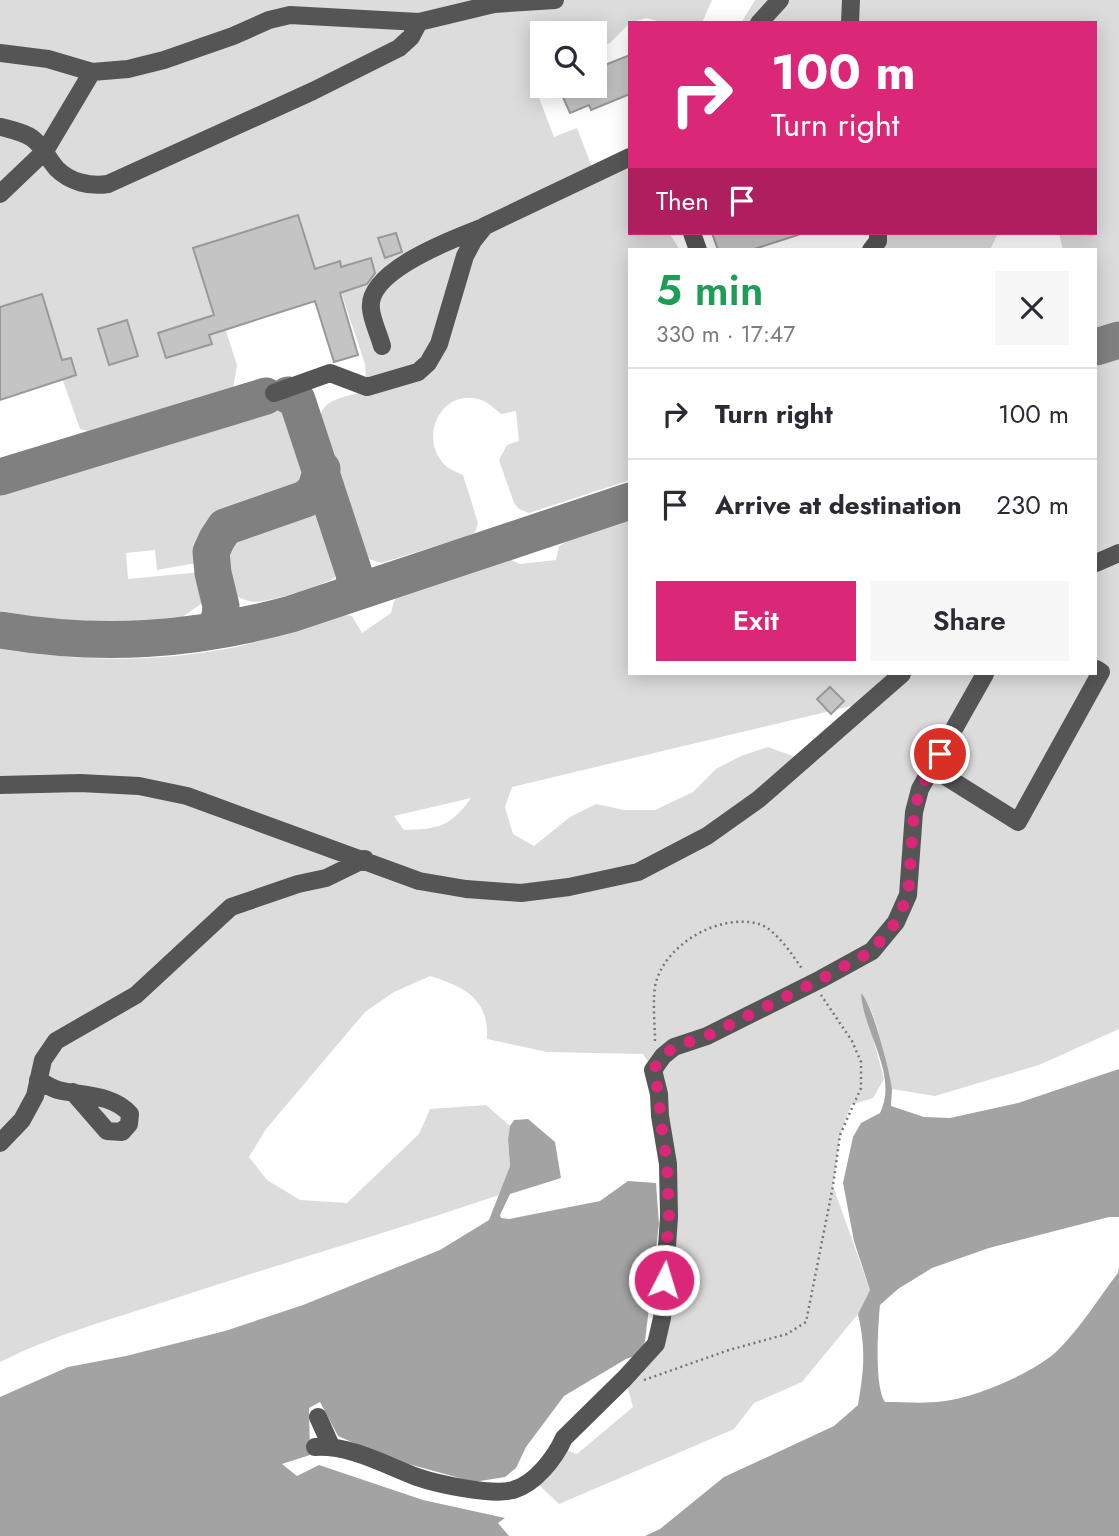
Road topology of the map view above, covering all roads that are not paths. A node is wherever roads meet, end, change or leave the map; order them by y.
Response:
1 (555, 0) edge
2 (777, 0) edge
3 (851, 0) edge
4 (761, 21) edge
5 (850, 21) edge
6 (418, 22) junction
7 (0, 53) edge
8 (92, 72) junction
9 (1, 127) edge
10 (45, 151) junction
11 (628, 158) edge
12 (0, 194) edge
13 (485, 226) junction
14 (382, 346) dead end
15 (274, 393) dead end
16 (1119, 553) edge
17 (1097, 563) edge
18 (1097, 670) edge
19 (901, 675) edge
20 (984, 675) edge
21 (932, 768) junction
22 (0, 785) edge
23 (365, 859) junction
24 (38, 1080) junction
25 (73, 1093) dead end
26 (0, 1143) edge
27 (318, 1417) dead end

1 - 6 lane
2 - 4 lane
3 - 5 lane
6 - 8 lane
6 - 10 lane
7 - 8 lane
8 - 10 lane
9 - 10 lane
10 - 12 lane
11 - 13 lane
13 - 14 lane
13 - 15 lane
16 - 17 lane
18 - 21 lane
19 - 23 lane
20 - 21 lane
21 - 27 lane
22 - 23 lane
23 - 24 lane
24 - 25 lane
24 - 26 lane

